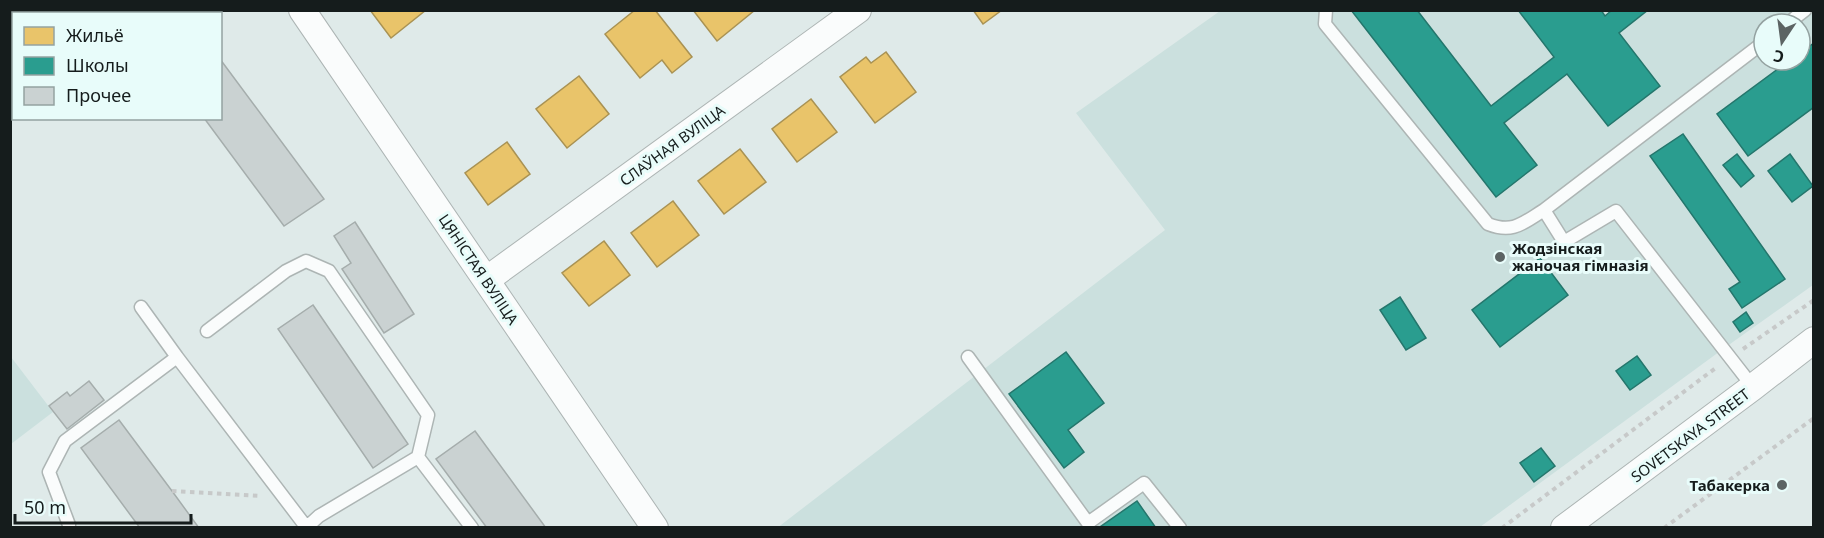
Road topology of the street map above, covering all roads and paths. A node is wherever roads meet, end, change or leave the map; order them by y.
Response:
1 (302, 10) edge
2 (858, 10) edge
3 (1326, 10) edge
4 (1752, 51) edge
5 (1544, 210) junction
6 (486, 280) junction
7 (1814, 300) edge
8 (141, 307) dead end
9 (207, 331) dead end
10 (1814, 339) edge
11 (177, 357) junction
12 (968, 357) dead end
13 (1730, 358) junction
14 (1753, 387) junction
15 (1814, 418) edge
16 (418, 457) junction
17 (172, 491) dead end
18 (285, 497) junction
19 (68, 527) edge
20 (307, 527) edge
21 (472, 528) edge
22 (655, 528) edge
23 (1180, 528) edge
24 (1502, 528) edge
25 (1564, 528) edge
26 (1664, 528) edge

1 - 6 street, ЦЯНІСТАЯ ВУЛІЦА
2 - 6 street, СЛАЎНАЯ ВУЛІЦА
3 - 5 lane
4 - 5 lane
5 - 13 lane
6 - 22 street, ЦЯНІСТАЯ ВУЛІЦА
7 - 13 path
8 - 11 lane
9 - 16 lane
10 - 14 street, SOVETSKAYA STREET
11 - 18 lane
11 - 19 lane
12 - 23 lane
13 - 14 lane
13 - 24 path
14 - 25 street, SOVETSKAYA STREET
15 - 26 path
16 - 20 lane
16 - 21 lane
17 - 18 path
18 - 20 lane

